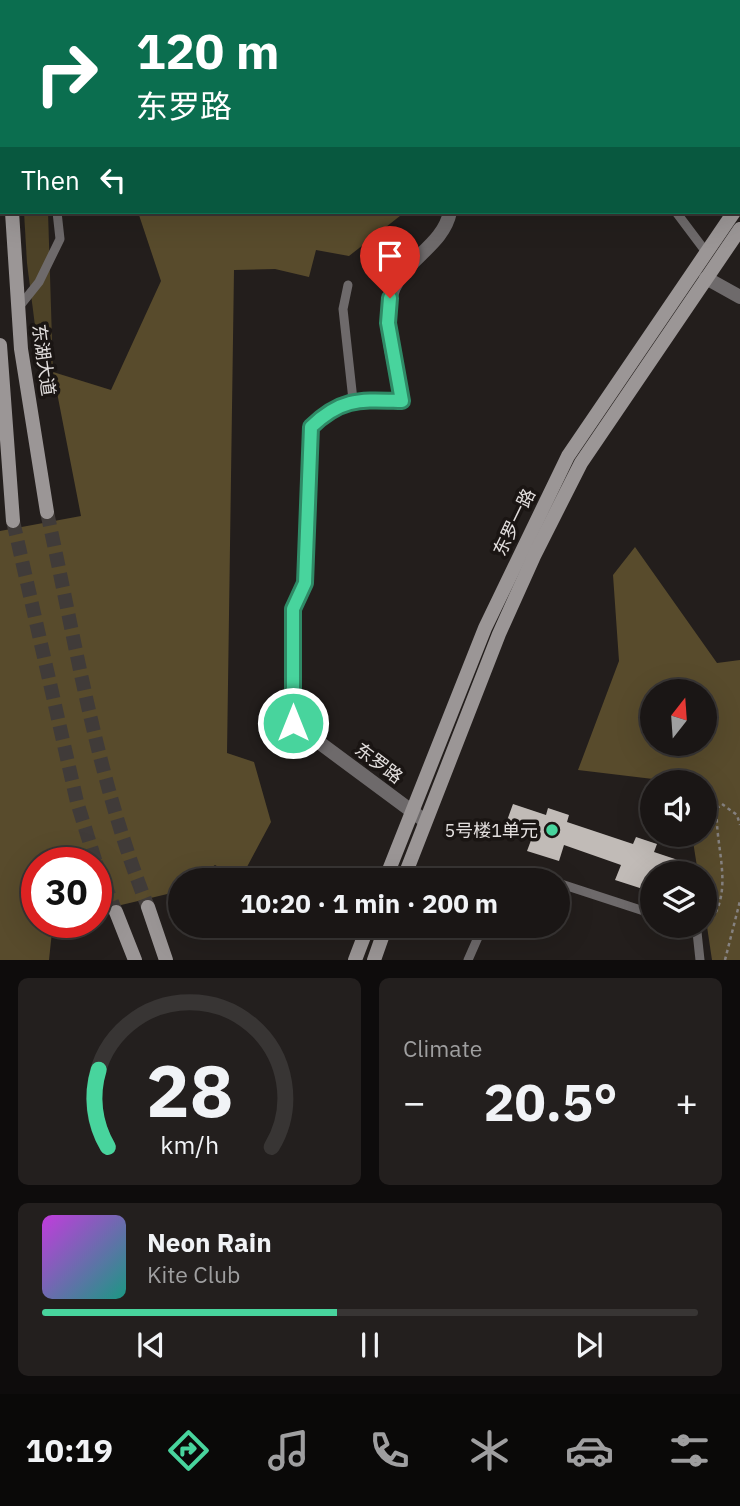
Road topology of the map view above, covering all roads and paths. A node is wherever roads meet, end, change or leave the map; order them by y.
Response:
1 (12, 214) edge
2 (57, 214) edge
3 (449, 214) edge
4 (678, 214) edge
5 (733, 214) edge
6 (740, 229) edge
7 (706, 252) junction
8 (706, 278) junction
9 (348, 285) dead end
10 (740, 297) edge
11 (18, 309) junction
12 (0, 345) edge
13 (354, 400) junction
14 (47, 512) tunnel mouth
15 (13, 521) tunnel mouth
16 (410, 811) junction
17 (425, 821) junction
18 (740, 825) edge
19 (389, 868) edge
20 (407, 868) edge
21 (570, 887) edge
22 (740, 901) edge
23 (717, 905) edge
24 (148, 907) tunnel mouth
25 (640, 910) edge
26 (116, 912) tunnel mouth
27 (363, 938) edge
28 (382, 938) edge
29 (477, 938) edge
30 (698, 938) edge
31 (135, 960) edge
32 (166, 960) edge
33 (355, 960) edge
34 (374, 960) edge
35 (468, 960) edge
36 (700, 960) edge
37 (724, 960) edge

1 - 11 main road, 东湖大道
2 - 11 lane
3 - 13 street, 东罗路
4 - 7 lane
5 - 7 main road, 东罗一路
6 - 8 main road, 东罗一路
7 - 16 main road, 东罗一路
8 - 10 street
8 - 17 main road, 东罗一路
9 - 13 lane
11 - 14 main road, 东湖大道
12 - 15 main road
13 - 16 street, 东罗路
16 - 17 street, 东罗路
16 - 19 main road, 东罗一路
17 - 20 main road, 东罗一路
18 - 23 path
21 - 25 lane
22 - 37 path
24 - 32 main road
26 - 31 main road
27 - 33 main road
28 - 34 main road
29 - 35 lane
30 - 36 lane

